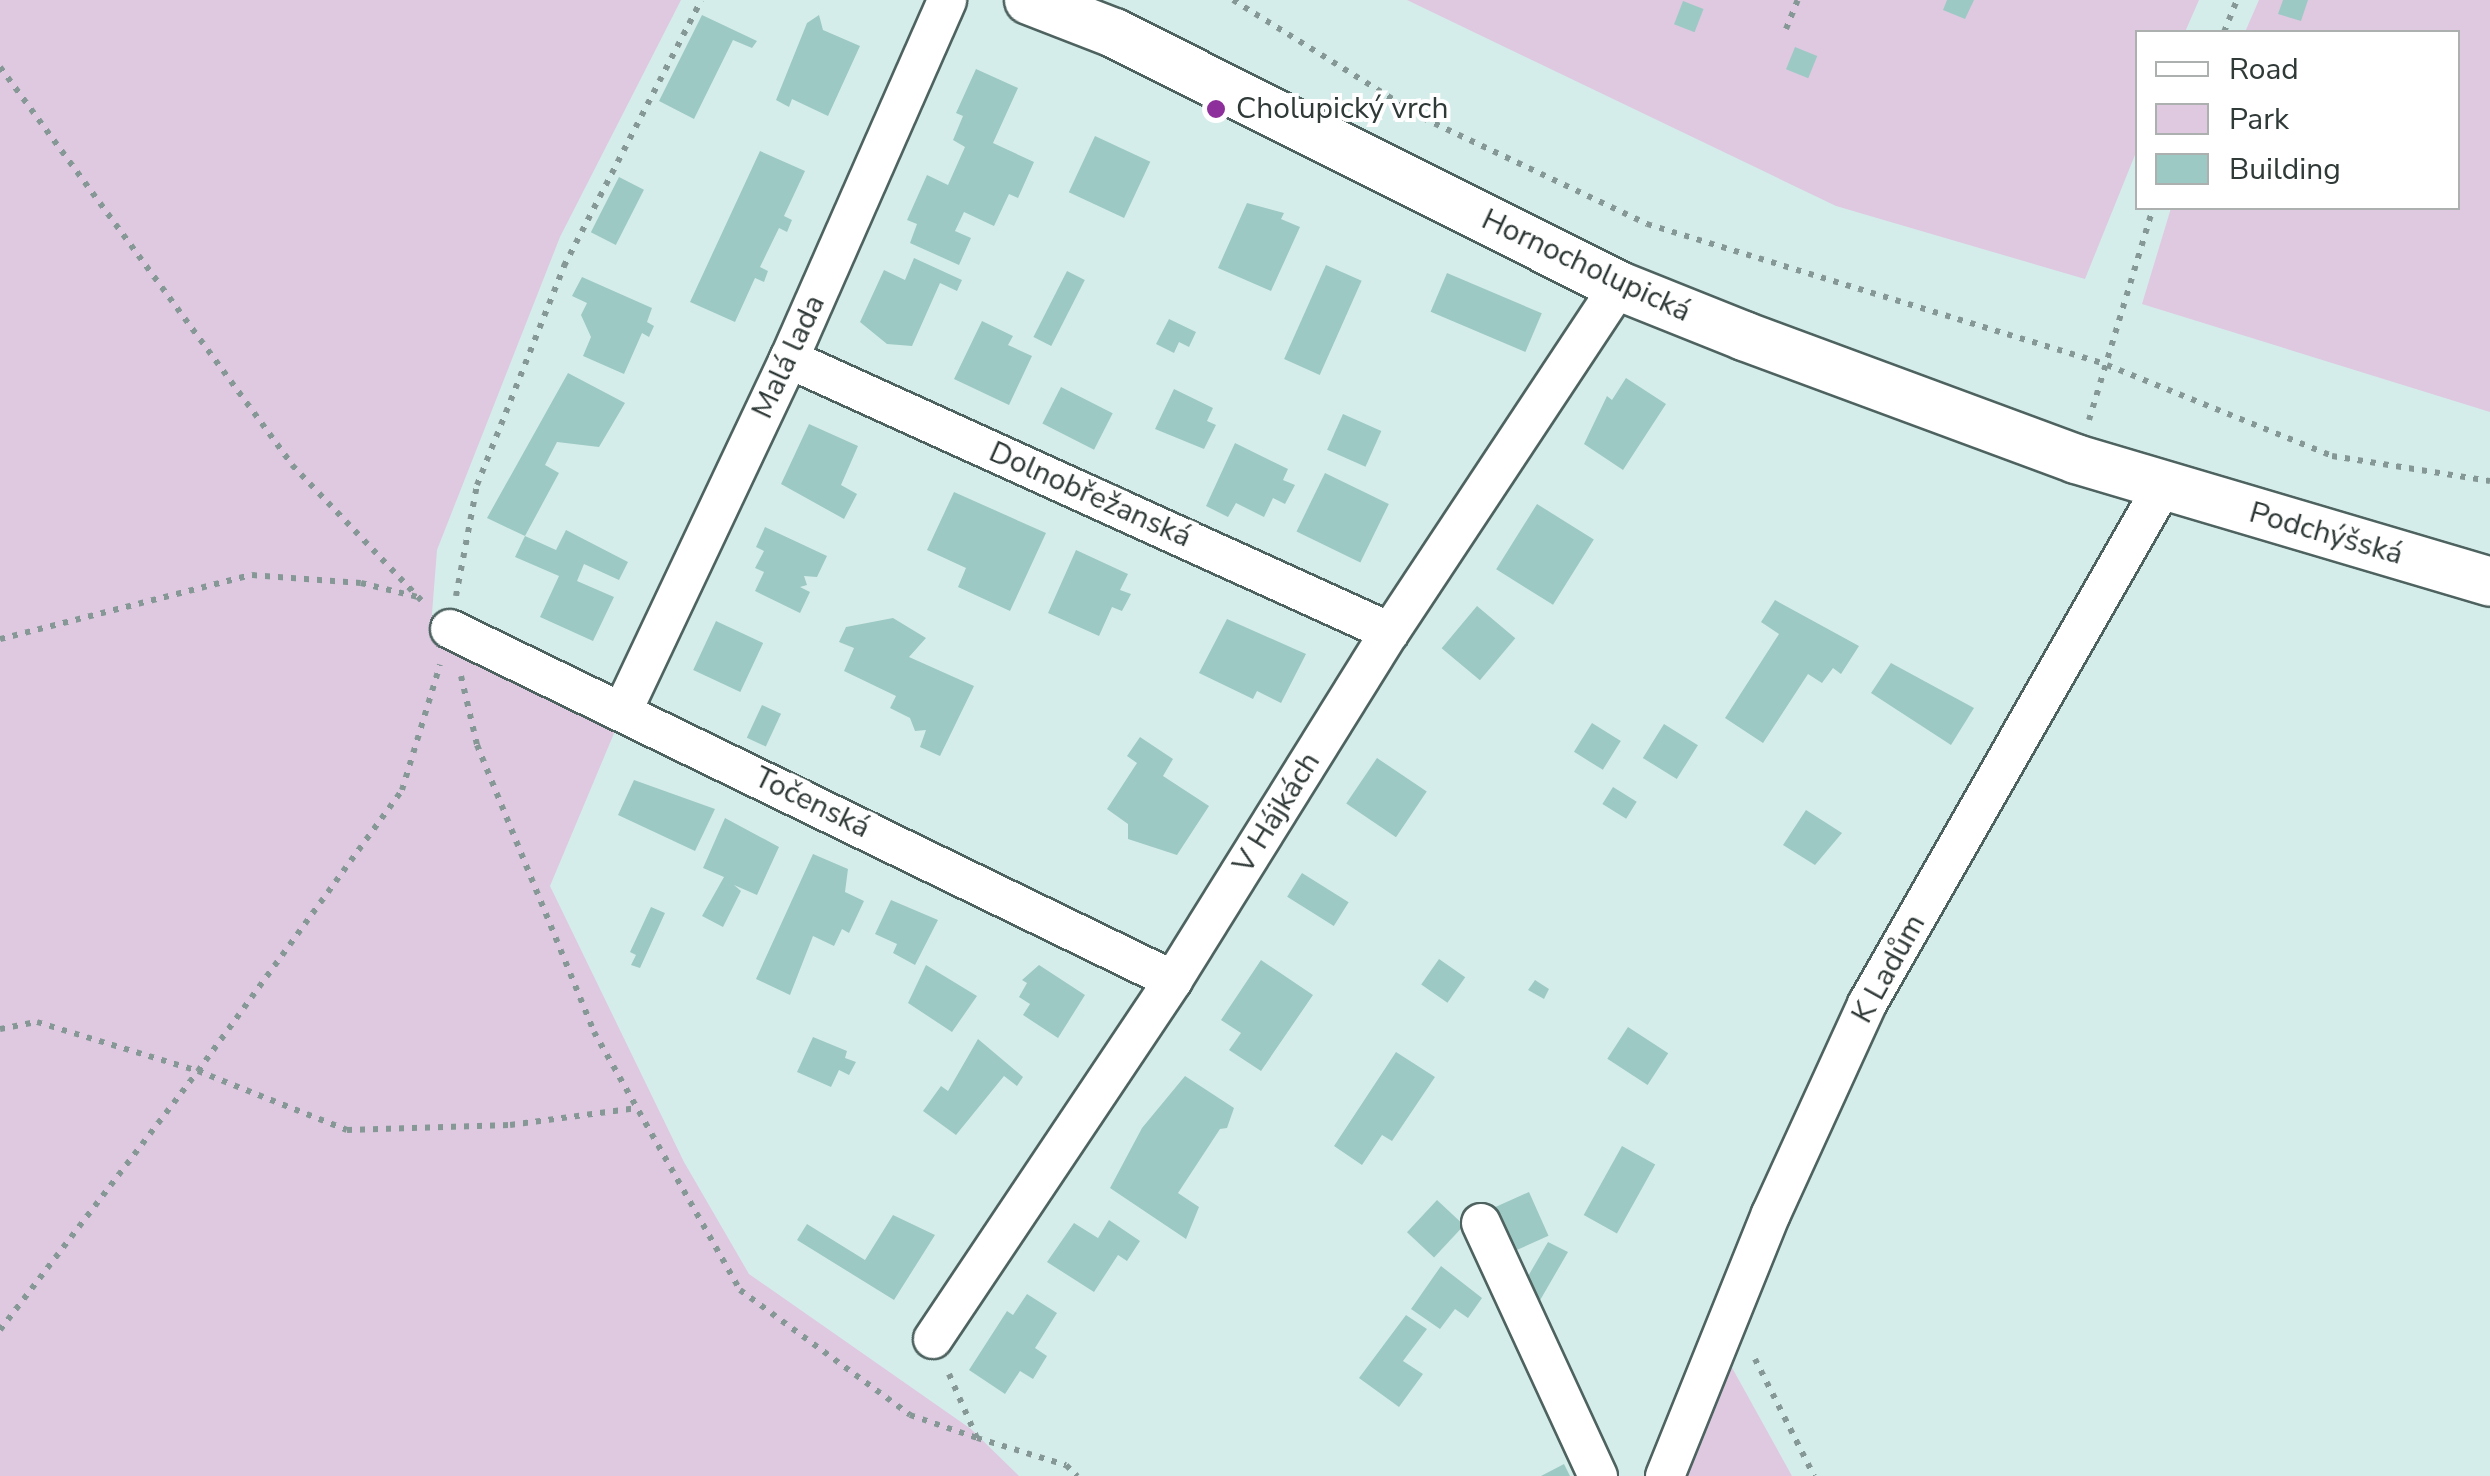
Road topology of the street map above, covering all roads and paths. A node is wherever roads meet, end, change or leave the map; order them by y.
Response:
1 (701, 0) edge
2 (947, 0) edge
3 (1029, 0) edge
4 (1233, 0) edge
5 (1798, 0) edge
6 (2238, 0) edge
7 (1786, 29) dead end
8 (2225, 30) edge
9 (0, 67) edge
10 (2153, 210) edge
11 (1619, 286) junction
12 (789, 359) junction
13 (2107, 365) junction
14 (2076, 459) junction
15 (2490, 481) edge
16 (2163, 486) junction
17 (2490, 582) edge
18 (418, 596) junction
19 (450, 629) junction
20 (1390, 632) junction
21 (0, 639) edge
22 (623, 710) junction
23 (1173, 980) junction
24 (0, 1028) edge
25 (198, 1071) junction
26 (637, 1108) junction
27 (1481, 1223) dead end
28 (1732, 1314) junction
29 (0, 1330) edge
30 (933, 1339) joint
31 (977, 1438) junction
32 (1077, 1476) edge
33 (1598, 1476) edge
34 (1665, 1476) edge
35 (1814, 1476) edge

1 - 19 path
2 - 12 street, Malá lada
3 - 11 street, Hornocholupická
4 - 13 path
5 - 7 path
6 - 8 path
9 - 18 path
10 - 13 path
11 - 14 street, Hornocholupická
11 - 20 street, V Hájkách
12 - 20 street, Dolnobřežanská
12 - 22 street, Malá lada
13 - 14 path
13 - 15 path
14 - 16 street, Hornocholupická
16 - 17 street, Podchýšská
16 - 28 street, K Ladům
18 - 19 path
18 - 21 path
19 - 22 street, Točenská
19 - 25 path
19 - 26 path
20 - 23 street, V Hájkách
22 - 23 street, Točenská
23 - 30 street, V Hájkách
24 - 25 path
25 - 26 path
25 - 29 path
26 - 31 path
27 - 33 street
28 - 34 street, K Ladům
28 - 35 path
30 - 31 path
31 - 32 path

